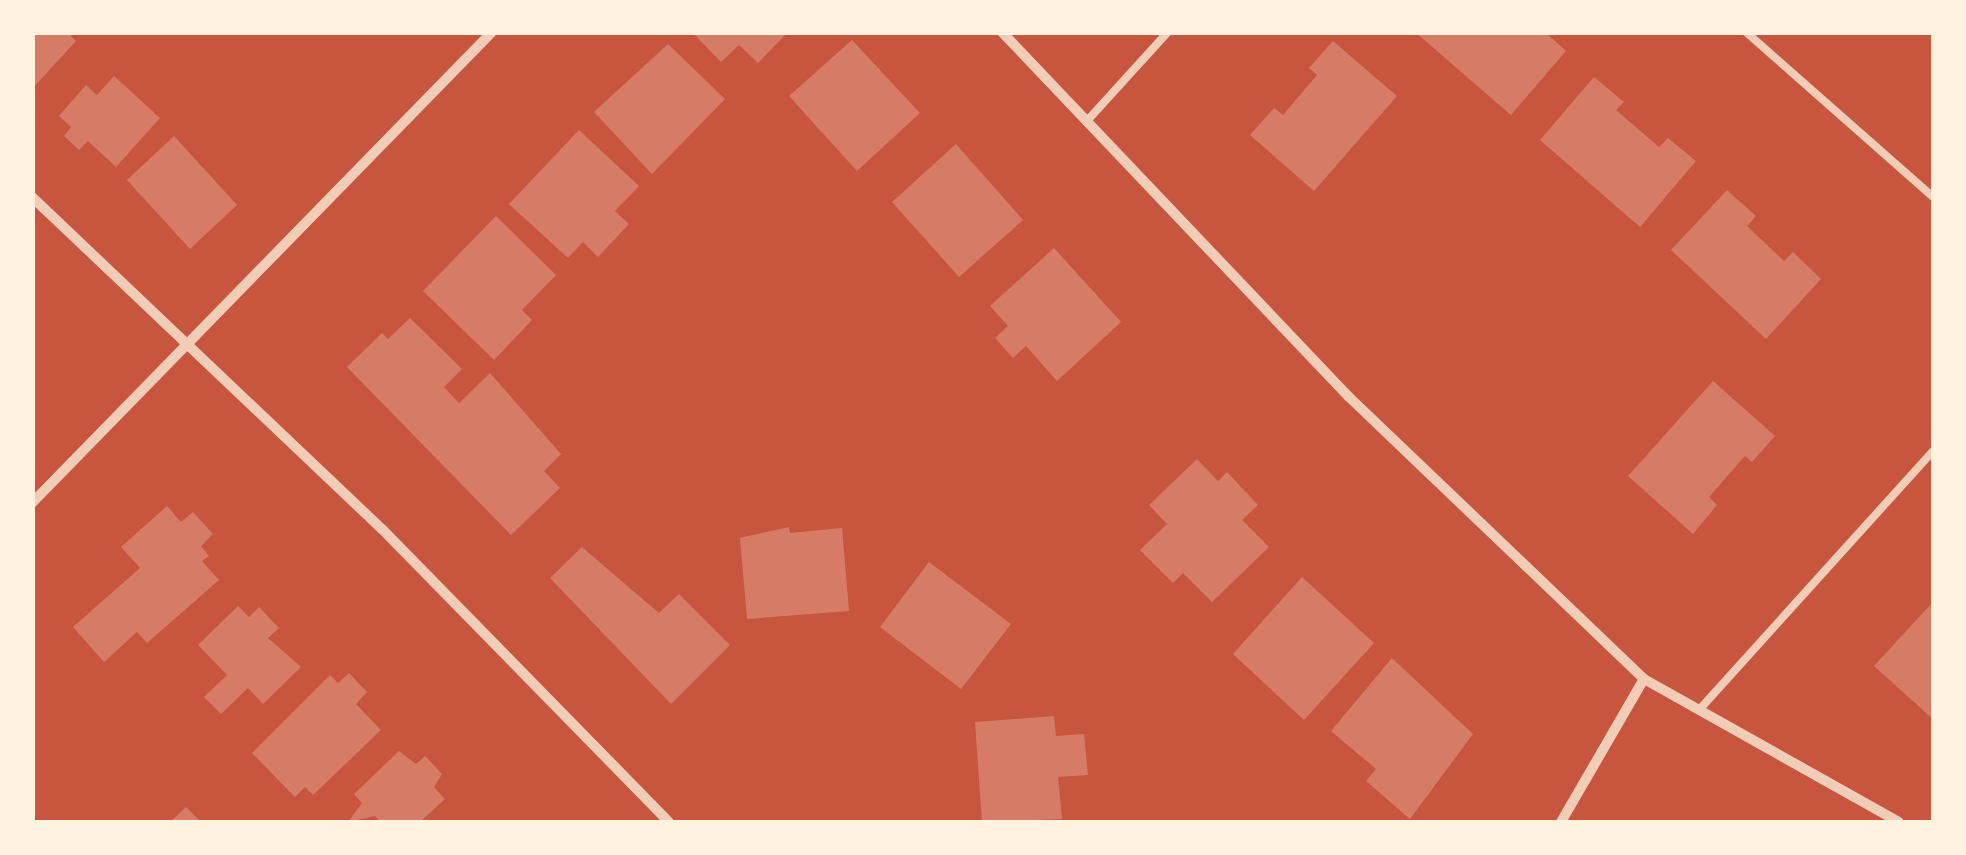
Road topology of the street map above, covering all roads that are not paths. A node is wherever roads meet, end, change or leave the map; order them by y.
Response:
1 (492, 32) edge
2 (1002, 32) edge
3 (1168, 32) edge
4 (1746, 32) edge
5 (1086, 122) junction
6 (32, 197) edge
7 (1934, 198) edge
8 (188, 344) junction
9 (1934, 450) edge
10 (32, 502) edge
11 (1644, 679) junction
12 (1699, 710) junction
13 (670, 822) edge
14 (1561, 822) edge
15 (1899, 822) edge

1 - 8 street
2 - 5 street
3 - 5 lane
4 - 7 lane
5 - 11 street
6 - 8 street
8 - 10 street
8 - 13 street
9 - 12 lane
11 - 12 street
11 - 14 street
12 - 15 street

